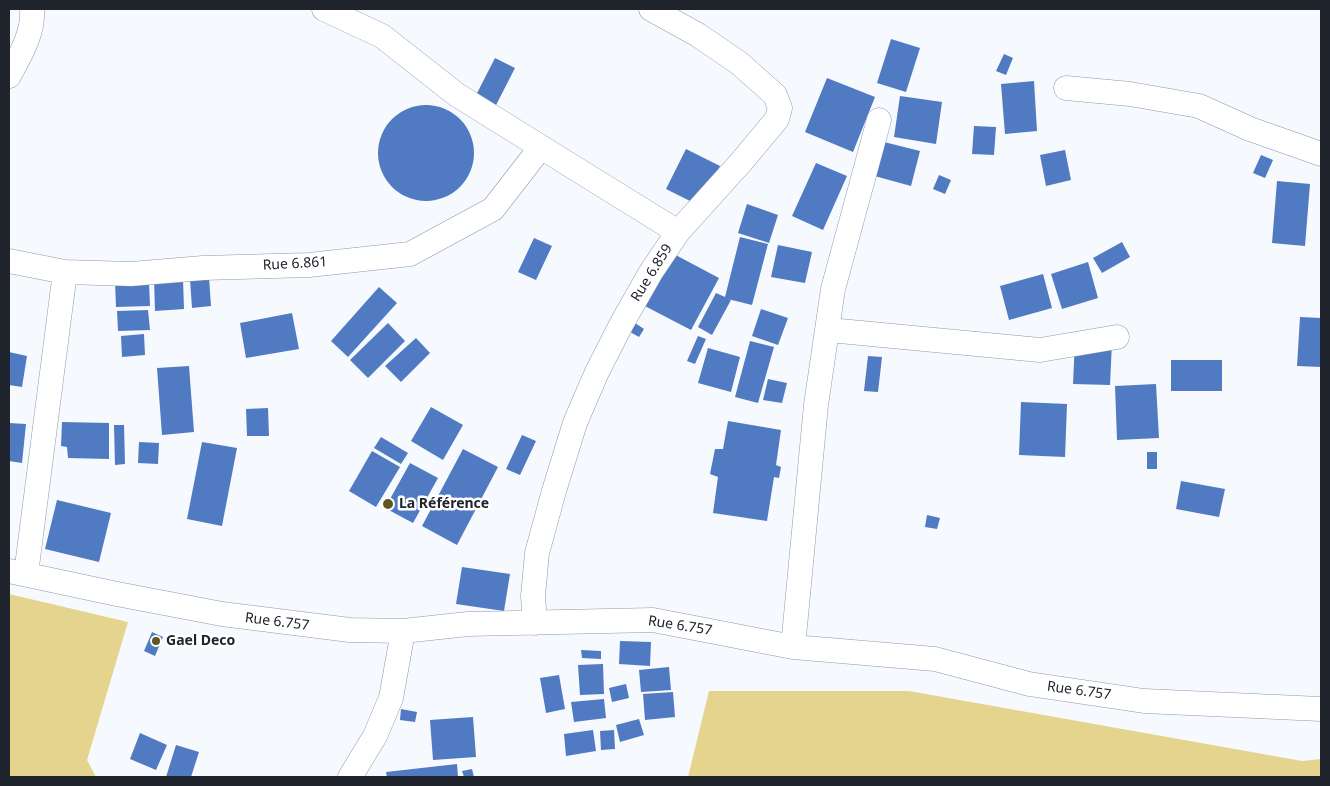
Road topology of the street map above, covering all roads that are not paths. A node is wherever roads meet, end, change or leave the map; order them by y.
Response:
1 (32, 9) edge
2 (324, 9) edge
3 (651, 9) edge
4 (9, 76) edge
5 (1066, 88) dead end
6 (879, 120) dead end
7 (541, 147) junction
8 (1321, 154) edge
9 (678, 232) junction
10 (9, 261) edge
11 (65, 272) junction
12 (829, 330) junction
13 (1117, 337) dead end
14 (17, 572) edge
15 (536, 623) junction
16 (404, 631) junction
17 (793, 646) junction
18 (1321, 709) edge
19 (350, 777) edge

1 - 4 street
2 - 7 street
3 - 9 street, Rue 6.859
5 - 8 street
6 - 12 street
7 - 9 street
7 - 11 street, Rue 6.861
9 - 15 street, Rue 6.859
10 - 11 street, Rue 6.861
11 - 14 street
12 - 13 street
12 - 17 street
14 - 16 street, Rue 6.757
15 - 16 street, Rue 6.757
15 - 17 street, Rue 6.757
16 - 19 street
17 - 18 street, Rue 6.757

